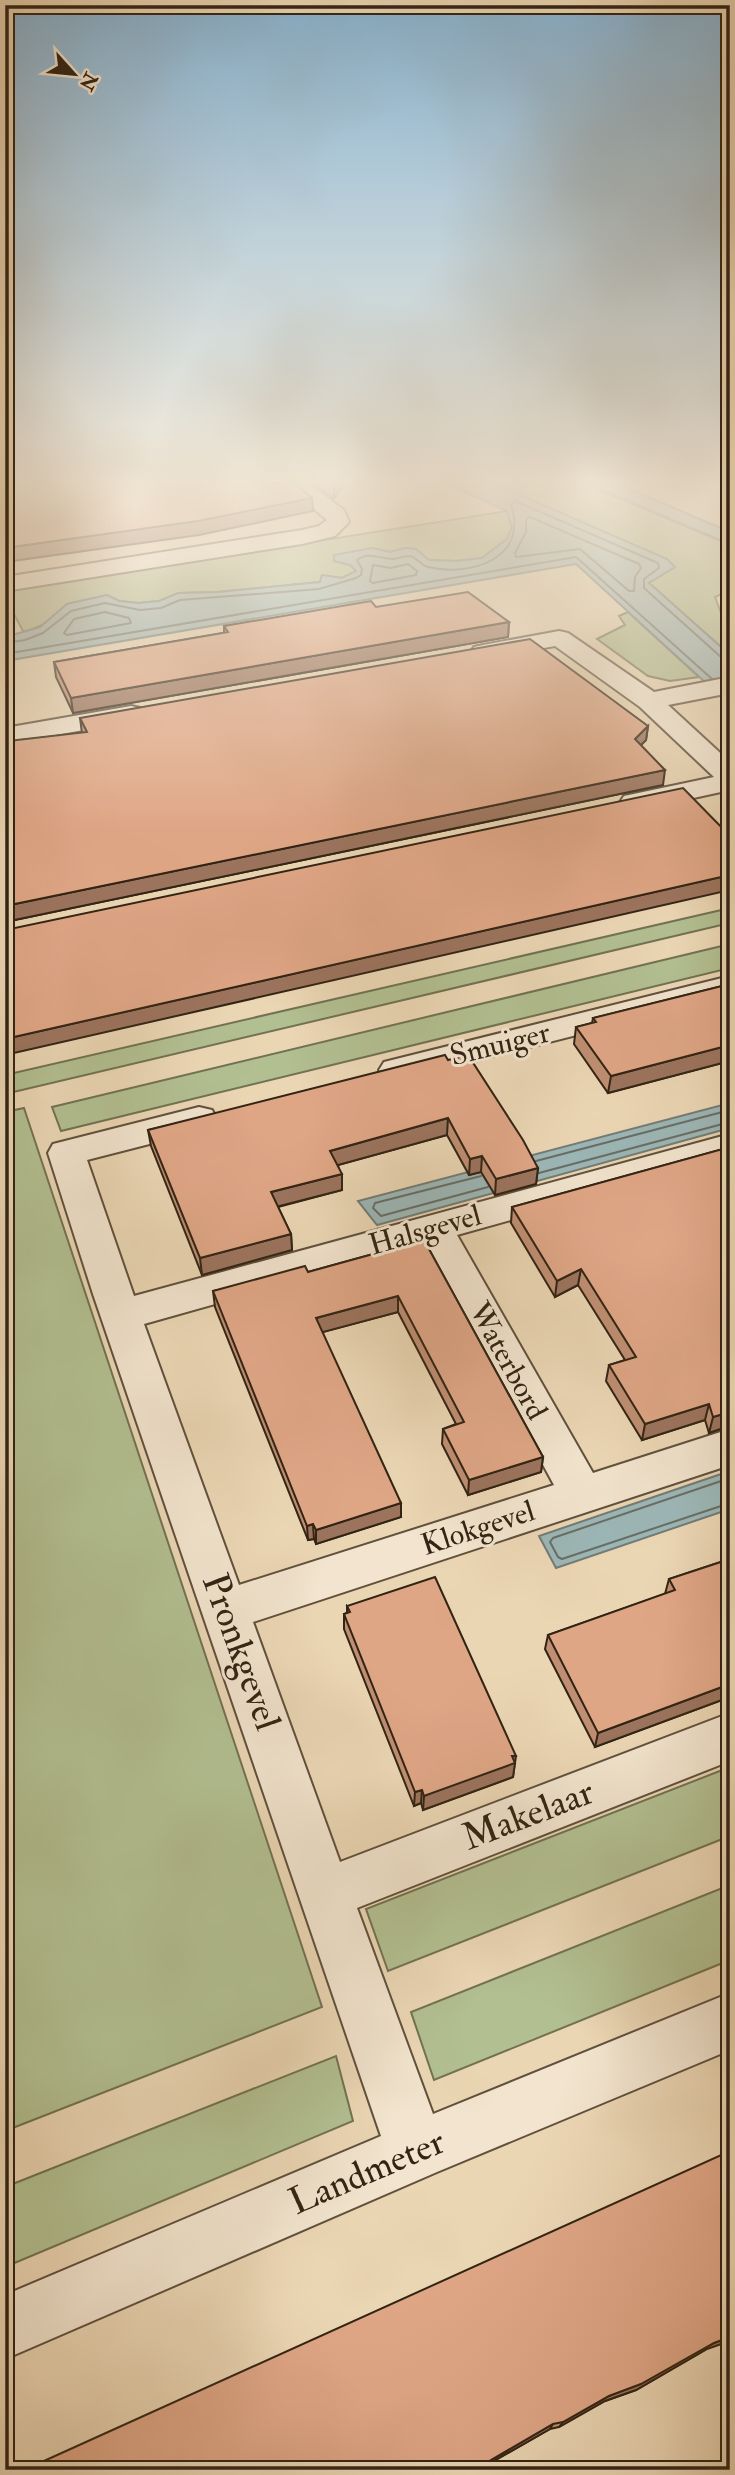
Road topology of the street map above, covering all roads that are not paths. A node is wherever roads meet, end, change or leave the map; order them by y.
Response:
1 (463, 655) edge
2 (730, 685) edge
3 (649, 701) junction
4 (161, 709) edge
5 (5, 736) edge
6 (730, 777) edge
7 (730, 782) edge
8 (610, 807) edge
9 (730, 986) edge
10 (368, 1077) edge
11 (236, 1110) edge
12 (730, 1146) edge
13 (434, 1228) junction
14 (121, 1315) junction
15 (730, 1447) edge
16 (583, 1494) junction
17 (226, 1610) junction
18 (730, 1737) edge
19 (326, 1894) junction
20 (730, 2021) edge
21 (416, 2151) junction
22 (5, 2327) edge

1 - 3 street
2 - 3 street
3 - 6 street
4 - 5 street
7 - 8 street
9 - 10 street, Smuiger
11 - 14 street, Pronkgevel
12 - 13 street, Halsgevel
13 - 14 street, Halsgevel
13 - 16 street, Waterbord
14 - 17 street, Pronkgevel
15 - 16 street, Klokgevel
16 - 17 street, Klokgevel
17 - 19 street, Pronkgevel
18 - 19 street, Makelaar
19 - 21 street, Pronkgevel
20 - 21 street, Landmeter
21 - 22 street, Landmeter

